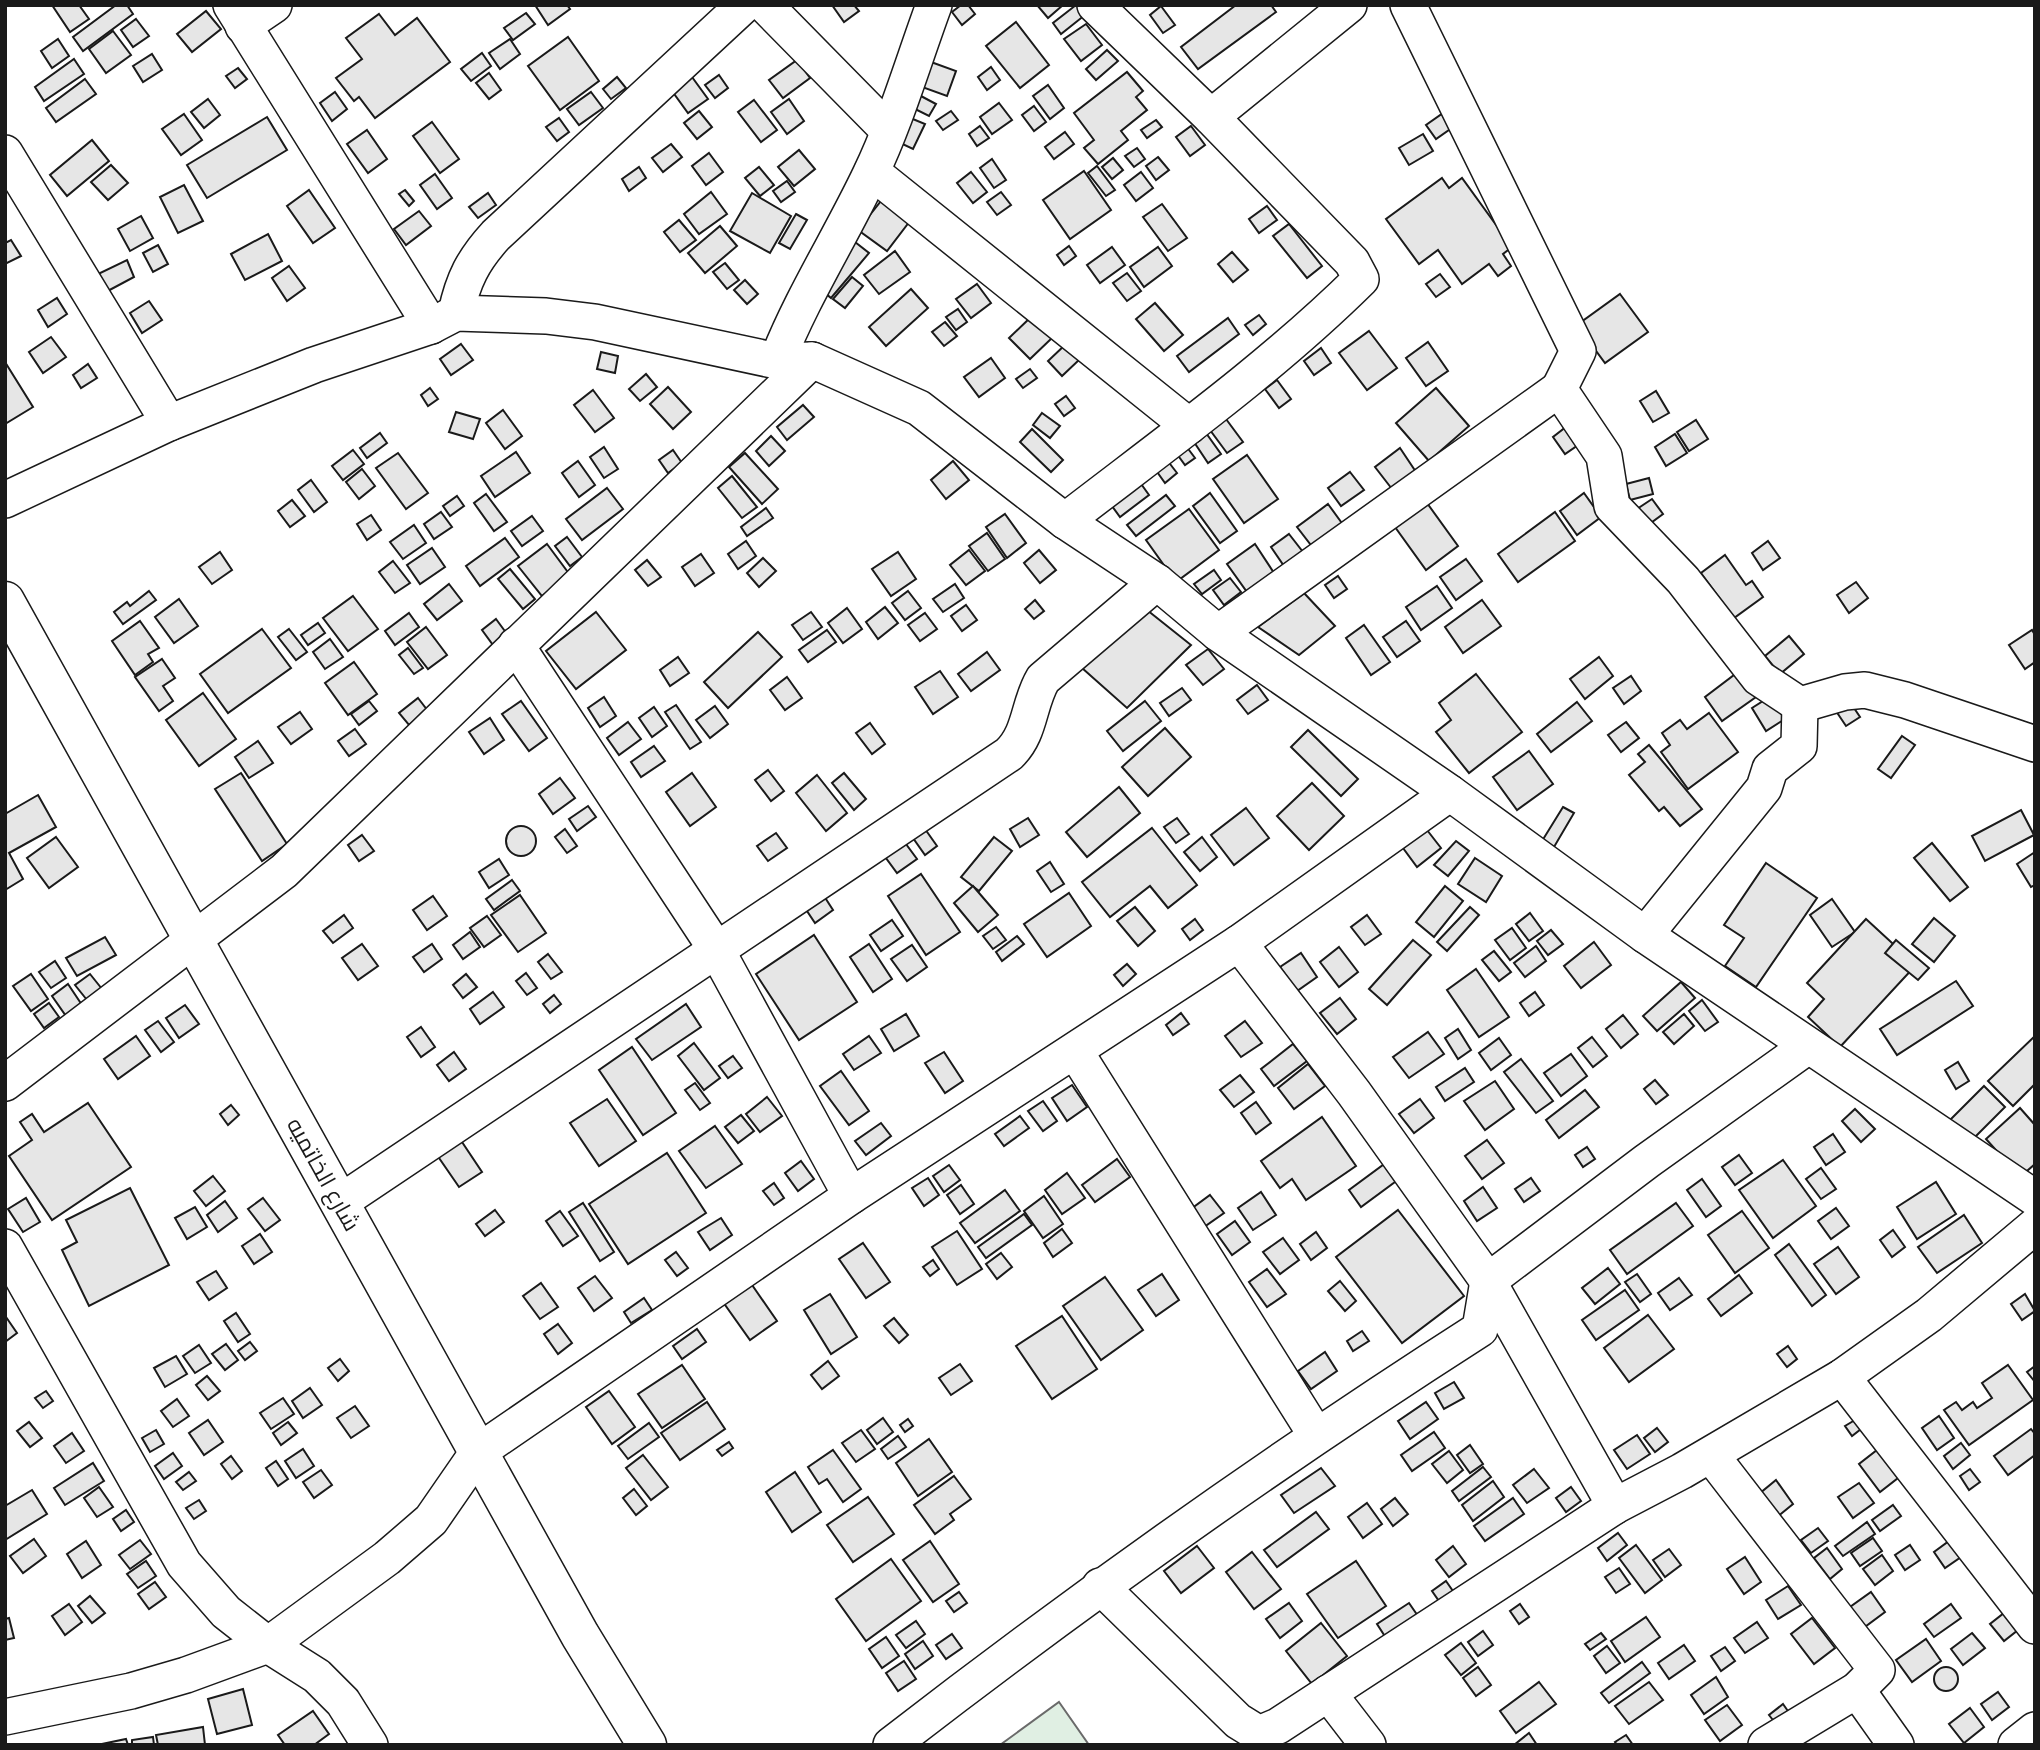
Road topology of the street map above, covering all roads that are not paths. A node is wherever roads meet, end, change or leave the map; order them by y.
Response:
1 (274, 5) edge
2 (744, 5) edge
3 (765, 5) edge
4 (934, 5) edge
5 (1095, 5) edge
6 (1349, 5) edge
7 (1408, 5) edge
8 (237, 15) edge
9 (1211, 117) junction
10 (888, 130) junction
11 (5, 153) edge
12 (872, 172) junction
13 (443, 319) junction
14 (812, 360) junction
15 (777, 361) junction
16 (1559, 389) junction
17 (169, 424) junction
18 (1189, 426) junction
19 (5, 500) edge
20 (1065, 521) junction
21 (1157, 582) junction
22 (5, 601) edge
23 (1218, 633) junction
24 (516, 645) junction
25 (1800, 705) junction
26 (2035, 744) edge
27 (1450, 793) junction
28 (1645, 935) junction
29 (194, 937) junction
30 (1239, 943) junction
31 (716, 949) junction
32 (1808, 1046) junction
33 (1075, 1051) junction
34 (5, 1083) edge
35 (851, 1196) junction
36 (2035, 1198) edge
37 (339, 1203) junction
38 (2035, 1226) edge
39 (5, 1247) edge
40 (1488, 1282) junction
41 (1842, 1377) junction
42 (1316, 1434) junction
43 (478, 1452) junction
44 (1711, 1455) junction
45 (1615, 1506) junction
46 (1100, 1586) junction
47 (2035, 1626) edge
48 (268, 1644) junction
49 (1857, 1690) junction
50 (1328, 1693) junction
51 (5, 1717) edge
52 (2035, 1730) edge
53 (370, 1745) edge
54 (647, 1745) edge
55 (891, 1745) edge
56 (1368, 1745) edge
57 (1766, 1745) edge
58 (1896, 1745) edge
59 (2015, 1745) edge

1 - 8 street
2 - 13 street
3 - 10 street
4 - 10 street
5 - 9 street
6 - 9 street
7 - 16 street
8 - 13 street
9 - 18 street
10 - 12 street
11 - 17 street
12 - 15 street
12 - 18 street
13 - 15 street
13 - 17 street
14 - 15 street
14 - 20 street
14 - 24 street
16 - 23 street
16 - 25 street
17 - 19 street
18 - 20 street
20 - 21 street
21 - 23 street
21 - 31 street
22 - 29 street, شارع الخاتميه
23 - 27 street
24 - 29 street
24 - 31 street
25 - 26 street
25 - 28 street
27 - 28 street
27 - 30 street
28 - 32 street
29 - 34 street
29 - 37 street, شارع الخاتميه
30 - 33 street
30 - 40 street
31 - 35 street
31 - 37 street
32 - 36 street
32 - 40 street
33 - 35 street
33 - 42 street
35 - 43 street
37 - 43 street, شارع الخاتميه
38 - 41 street
39 - 48 street
40 - 42 street
40 - 45 street
41 - 44 street
41 - 47 street
42 - 46 street
43 - 48 street
43 - 54 street, شارع الخاتميه
44 - 45 street
44 - 49 street
45 - 50 street
46 - 50 street
46 - 55 street
48 - 51 street
48 - 53 street
49 - 57 street
49 - 58 street
50 - 56 street
52 - 59 street

